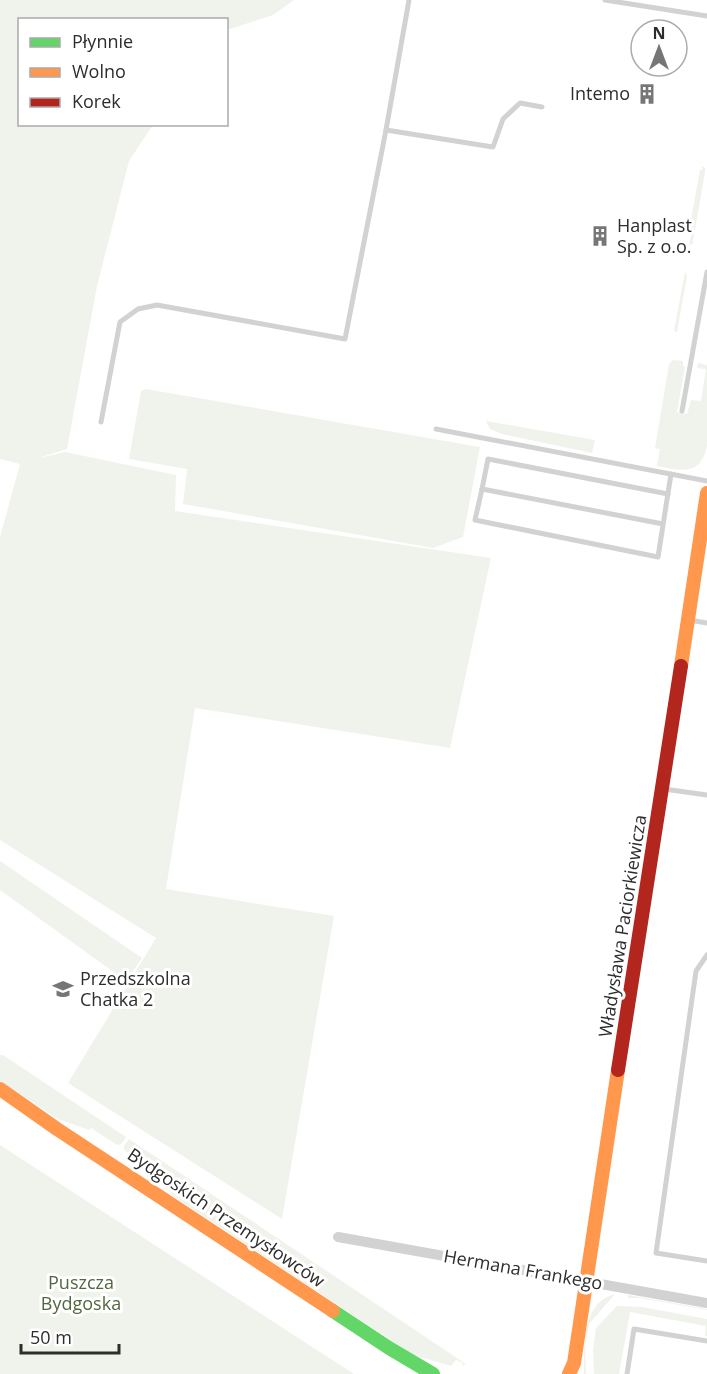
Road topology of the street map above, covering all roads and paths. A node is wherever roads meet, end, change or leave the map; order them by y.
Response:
1 (409, 0) edge
2 (609, 0) edge
3 (707, 16) edge
4 (542, 107) dead end
5 (386, 130) junction
6 (707, 272) edge
7 (682, 411) dead end
8 (101, 422) dead end
9 (436, 429) dead end
10 (671, 474) junction
11 (707, 481) edge
12 (482, 489) junction
13 (707, 493) edge
14 (668, 494) junction
15 (663, 524) junction
16 (704, 536) edge
17 (688, 620) junction
18 (707, 623) edge
19 (662, 788) junction
20 (707, 795) edge
21 (707, 955) edge
22 (0, 1089) edge
23 (338, 1237) dead end
24 (707, 1262) edge
25 (586, 1282) junction
26 (707, 1303) edge
27 (707, 1341) edge
28 (573, 1370) edge
29 (434, 1374) edge
30 (627, 1374) edge

1 - 5 lane
2 - 3 lane
4 - 5 lane
5 - 8 lane
6 - 7 lane
9 - 10 lane
10 - 11 lane
10 - 14 lane
12 - 14 lane
12 - 15 lane
12 - 15 lane
13 - 16 street, Władysława Paciorkiewicza
14 - 15 lane
16 - 17 street, Władysława Paciorkiewicza
17 - 18 lane
17 - 19 street, Władysława Paciorkiewicza
19 - 20 lane
19 - 25 street, Władysława Paciorkiewicza
21 - 24 lane
22 - 29 street, Bydgoskich Przemysłowców
23 - 25 street, Hermana Frankego
25 - 26 street, Hermana Frankego
25 - 28 street, Władysława Paciorkiewicza
27 - 30 lane

